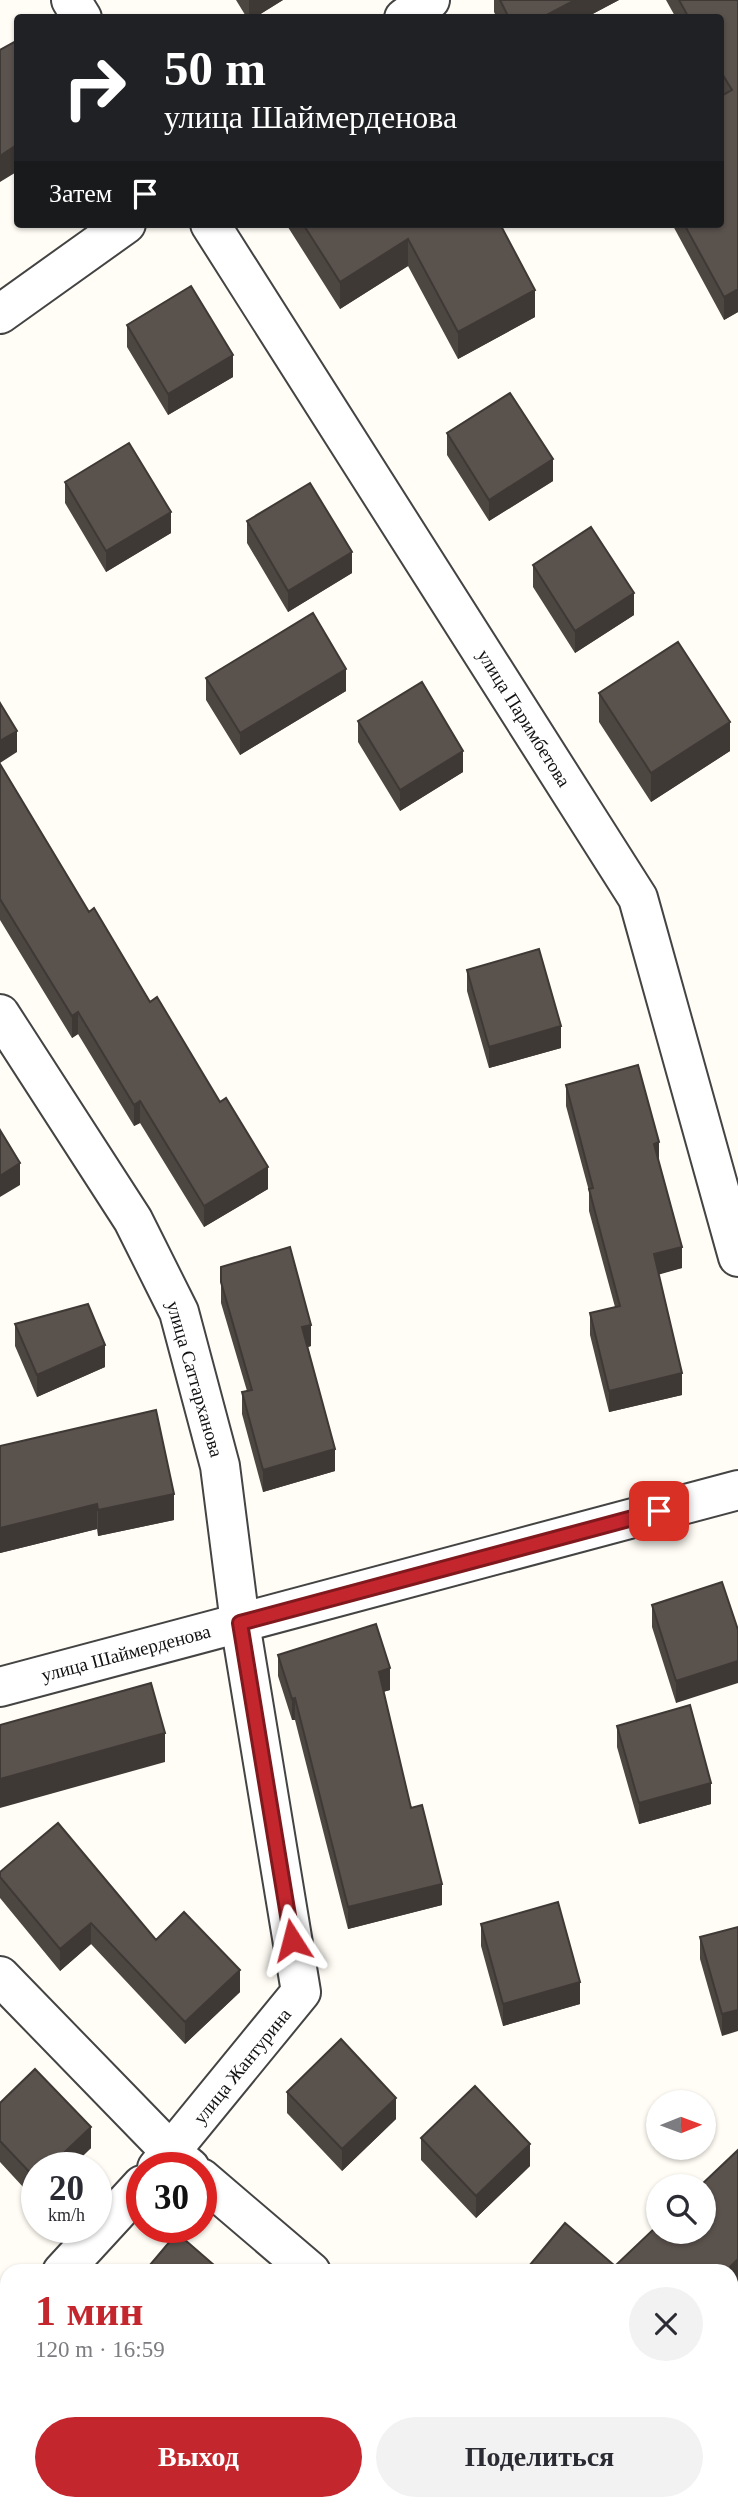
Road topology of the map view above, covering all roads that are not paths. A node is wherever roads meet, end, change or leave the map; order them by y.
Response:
1 (430, 0) edge
2 (410, 14) edge
3 (120, 228) edge
4 (213, 228) edge
5 (0, 314) edge
6 (0, 1014) edge
7 (738, 1257) edge
8 (738, 1490) edge
9 (240, 1623) junction
10 (0, 1687) edge
11 (0, 1976) edge
12 (163, 2152) edge
13 (181, 2152) edge
14 (217, 2192) edge
15 (126, 2202) edge
16 (69, 2264) edge
17 (302, 2264) edge

1 - 2 street
3 - 5 street
4 - 7 street, улица Паримбетова
6 - 9 street, улица Саттарханова
8 - 9 street, улица Шаймерденова
9 - 10 street, улица Шаймерденова
9 - 13 street, улица Жантурина
11 - 12 street
14 - 17 street
15 - 16 street

